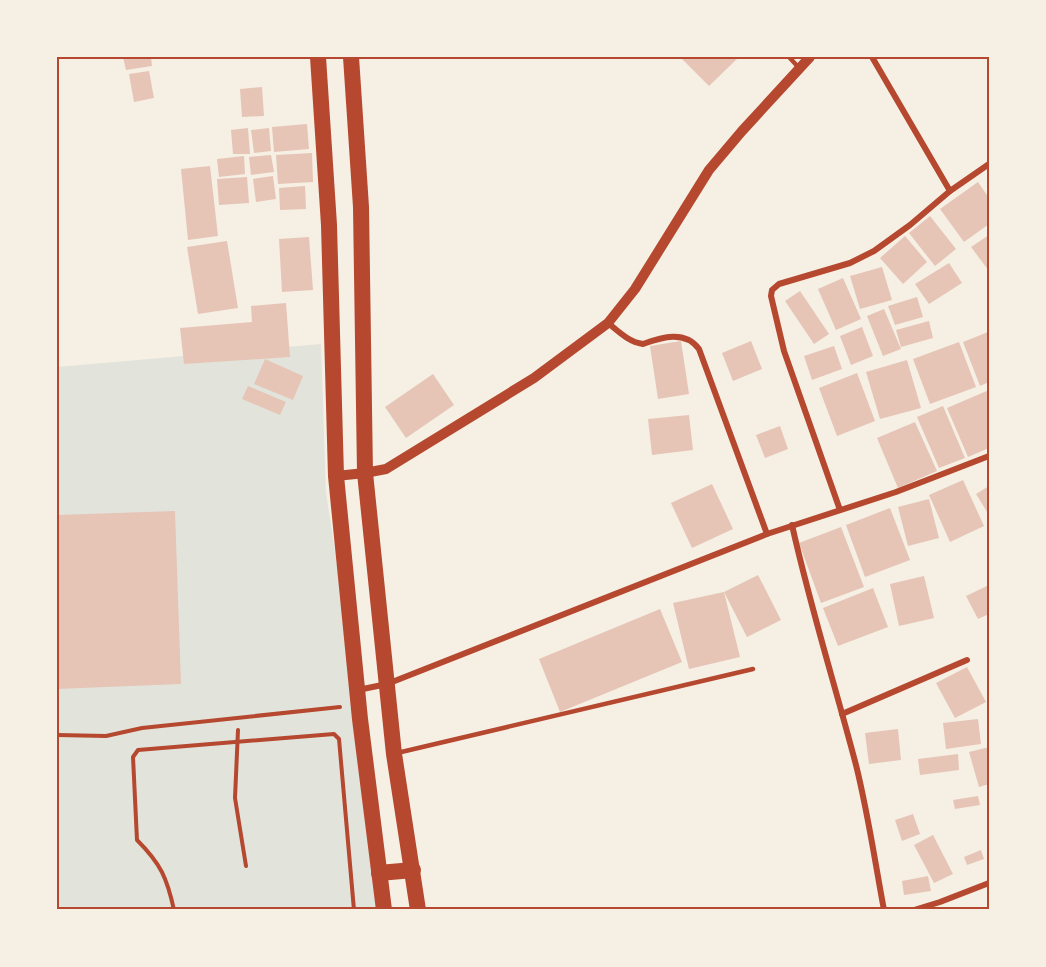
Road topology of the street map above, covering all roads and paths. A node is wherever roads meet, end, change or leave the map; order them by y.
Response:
1 (318, 57) edge
2 (351, 57) edge
3 (789, 57) edge
4 (810, 57) edge
5 (872, 57) edge
6 (800, 69) junction
7 (989, 164) edge
8 (950, 191) junction
9 (608, 323) junction
10 (989, 456) edge
11 (365, 473) junction
12 (336, 476) junction
13 (840, 510) junction
14 (792, 525) junction
15 (767, 534) junction
16 (967, 660) dead end
17 (753, 669) dead end
18 (387, 684) junction
19 (358, 698) junction
20 (842, 714) junction
21 (238, 730) dead end
22 (57, 735) edge
23 (239, 741) junction
24 (394, 754) junction
25 (246, 866) dead end
26 (413, 870) junction
27 (378, 873) junction
28 (989, 883) edge
29 (174, 910) edge
30 (354, 910) edge
31 (384, 910) edge
32 (418, 910) edge
33 (884, 910) edge
34 (914, 910) edge

1 - 12 highway
2 - 11 highway
3 - 6 lane
4 - 6 street
5 - 8 street
6 - 9 street
7 - 8 street
8 - 13 street
9 - 11 street
9 - 15 street
10 - 13 street
11 - 12 street
11 - 18 highway
12 - 19 highway
13 - 14 street
14 - 15 street
14 - 20 street
15 - 18 street
16 - 20 street
17 - 24 lane
18 - 19 street
18 - 24 highway
19 - 22 path
19 - 27 highway
20 - 33 street
21 - 23 path
23 - 25 path
23 - 29 path
23 - 30 path
24 - 26 highway
26 - 27 highway
26 - 32 highway
27 - 31 highway
28 - 34 street

